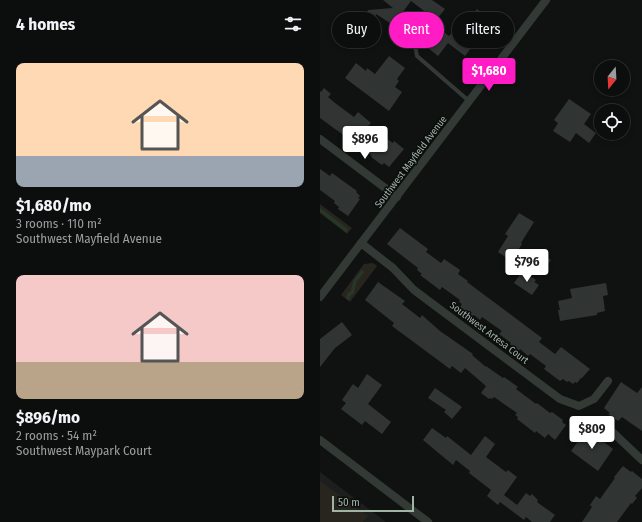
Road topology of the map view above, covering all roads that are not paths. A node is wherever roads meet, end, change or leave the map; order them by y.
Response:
1 (546, 0) edge
2 (415, 48) edge
3 (469, 102) junction
4 (320, 139) edge
5 (397, 197) junction
6 (361, 243) junction
7 (320, 297) edge
8 (608, 381) dead end
9 (603, 424) dead end
10 (320, 440) edge
11 (642, 460) edge
12 (428, 522) edge

1 - 3 street, Southwest Mayfield Avenue
2 - 3 lane
3 - 5 street, Southwest Mayfield Avenue
4 - 5 street
5 - 6 street, Southwest Mayfield Avenue
6 - 7 street, Southwest Mayfield Avenue
6 - 8 street, Southwest Artesa Court
9 - 11 street
10 - 12 street

